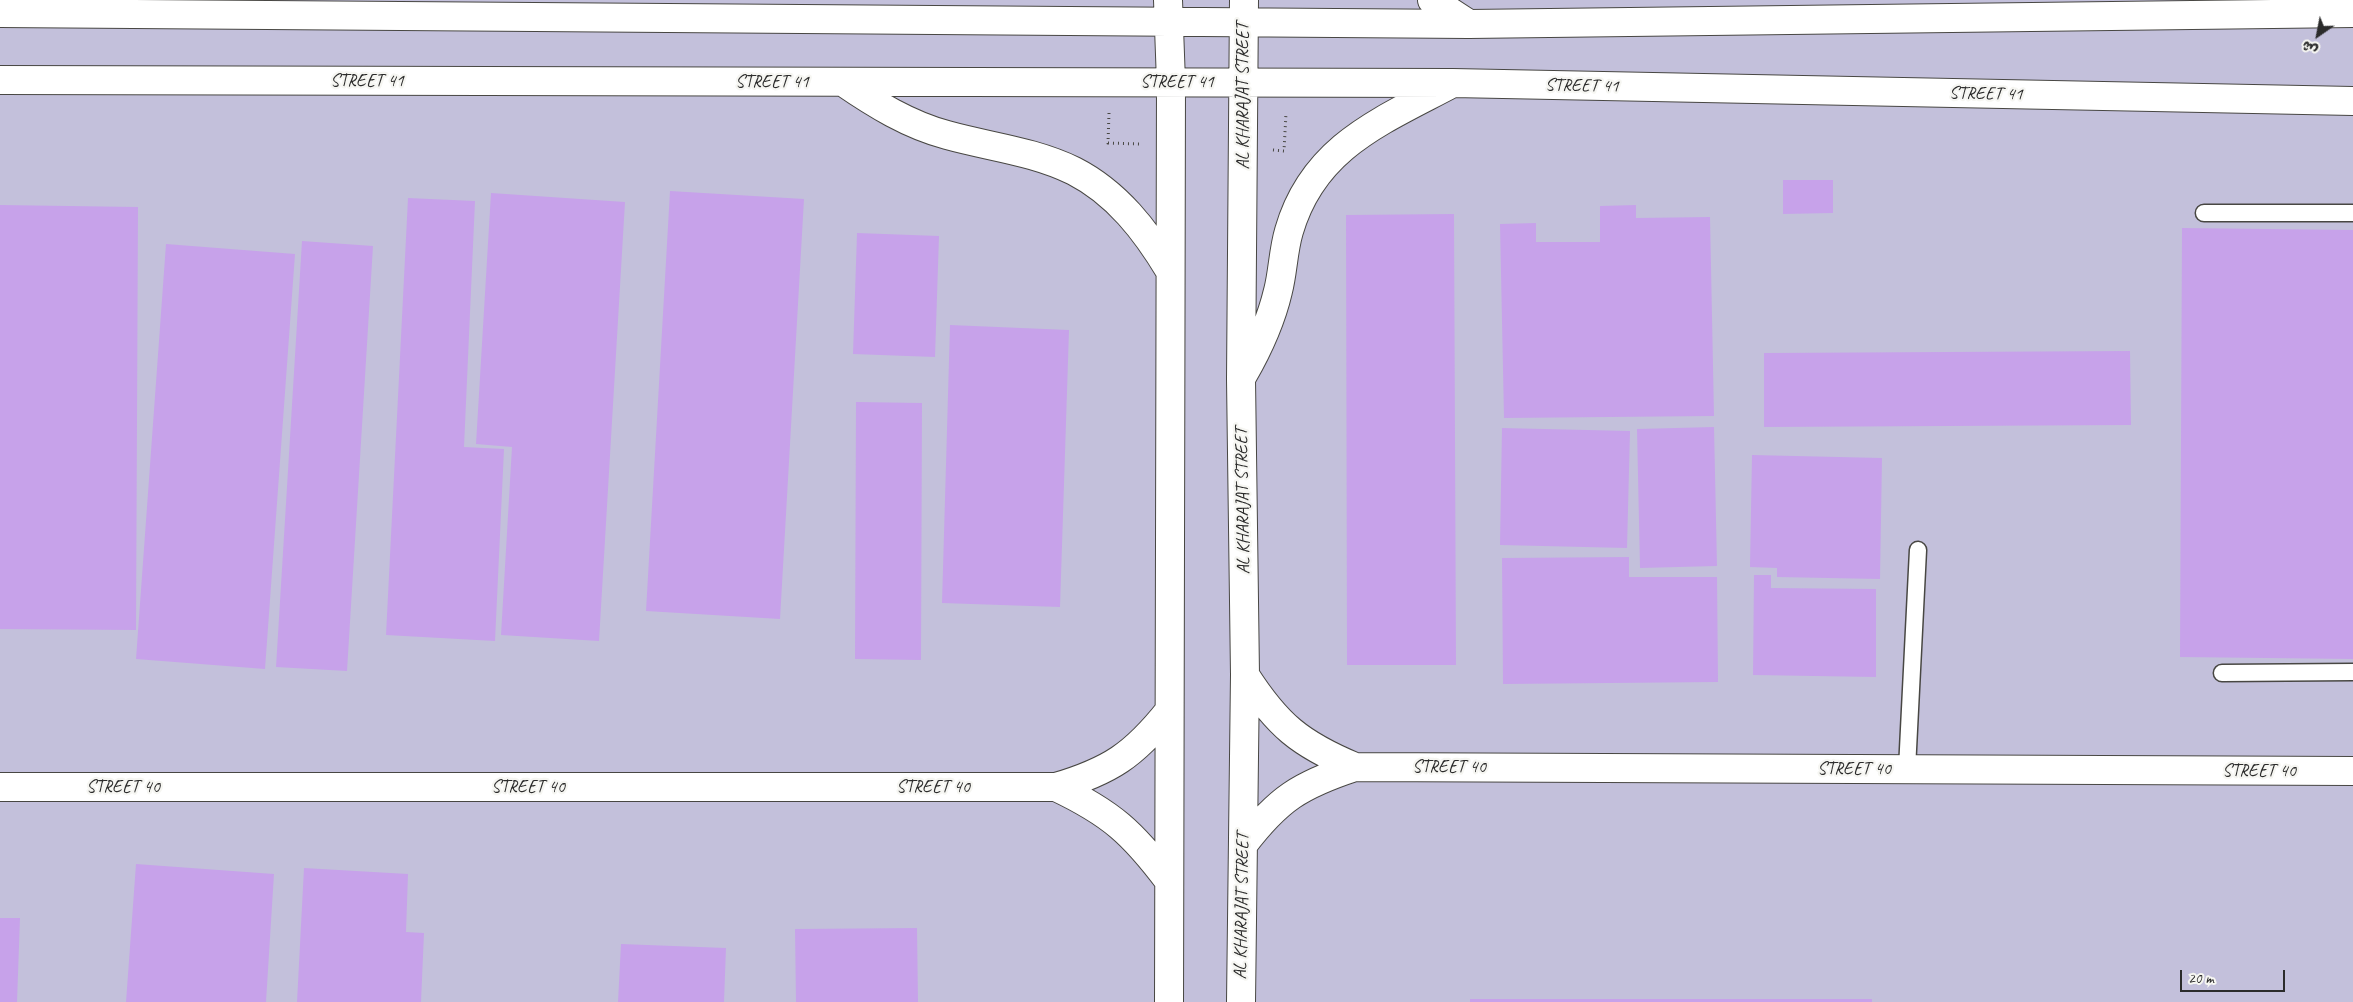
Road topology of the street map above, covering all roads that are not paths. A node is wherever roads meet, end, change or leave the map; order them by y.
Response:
1 (1066, 0) edge
2 (1432, 0) edge
3 (1168, 11) edge
4 (1244, 11) edge
5 (0, 12) edge
6 (2353, 14) edge
7 (1035, 20) junction
8 (1469, 24) junction
9 (0, 80) edge
10 (843, 82) junction
11 (1171, 82) junction
12 (1244, 82) junction
13 (1453, 84) junction
14 (2353, 101) edge
15 (2204, 213) dead end
16 (2353, 213) edge
17 (1170, 271) junction
18 (1241, 378) junction
19 (1918, 550) dead end
20 (2353, 672) edge
21 (2222, 673) dead end
22 (1245, 675) junction
23 (1169, 711) junction
24 (1355, 767) junction
25 (1907, 769) junction
26 (2353, 771) edge
27 (0, 787) edge
28 (1056, 787) junction
29 (1243, 845) junction
30 (1169, 881) junction
31 (1169, 1002) edge
32 (1241, 1002) edge

1 - 7 street
2 - 8 street
3 - 4 street
3 - 7 street
3 - 11 street
4 - 8 street
4 - 12 street, AL KHARAJAT STREET
5 - 7 street
6 - 8 street
9 - 10 street, STREET 41
10 - 11 street, STREET 41
10 - 17 street
11 - 12 street, STREET 41
11 - 17 street
12 - 13 street, STREET 41
12 - 18 street, AL KHARAJAT STREET
13 - 14 street, STREET 41
13 - 18 street
15 - 16 lane
17 - 23 street
18 - 22 street, AL KHARAJAT STREET
19 - 25 lane
20 - 21 lane
22 - 24 street, STREET 40
22 - 29 street, AL KHARAJAT STREET
23 - 28 street, STREET 40
23 - 30 street
24 - 25 street, STREET 40
24 - 29 street, STREET 40
25 - 26 street, STREET 40
27 - 28 street, STREET 40
28 - 30 street, STREET 40
29 - 32 street, AL KHARAJAT STREET
30 - 31 street

